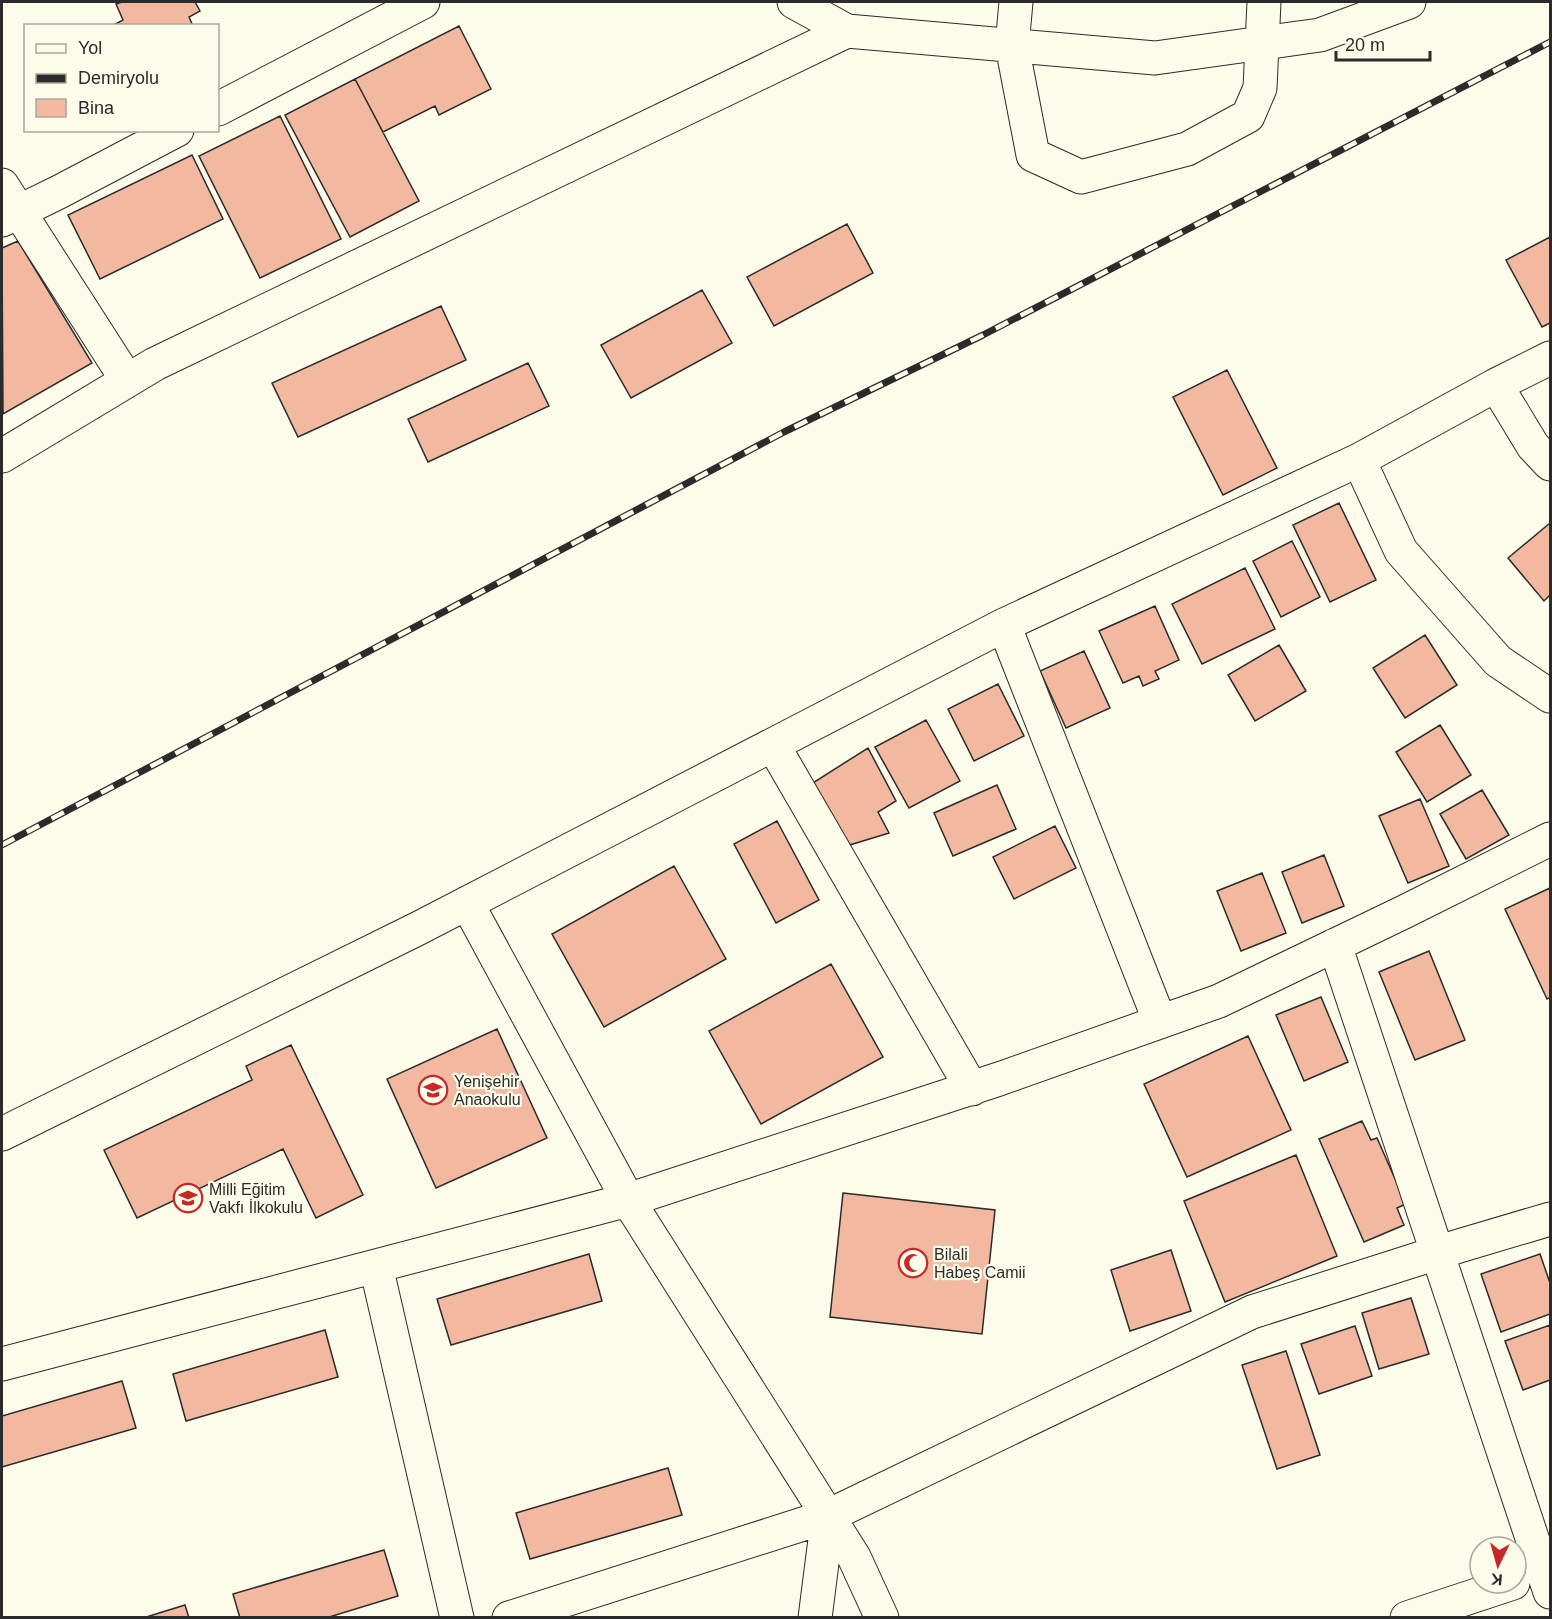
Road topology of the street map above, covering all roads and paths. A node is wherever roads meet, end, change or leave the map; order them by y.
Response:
1 (423, 2) edge
2 (794, 2) edge
3 (1016, 2) edge
4 (1264, 2) edge
5 (1409, 2) edge
6 (847, 32) junction
7 (1260, 43) junction
8 (1012, 46) junction
9 (219, 108) edge
10 (173, 132) edge
11 (2, 185) edge
12 (10, 216) edge
13 (1551, 358) edge
14 (127, 380) junction
15 (1496, 385) junction
16 (2, 456) edge
17 (1359, 460) junction
18 (1551, 465) edge
19 (1004, 626) junction
20 (1551, 696) edge
21 (773, 745) junction
22 (1551, 839) edge
23 (467, 903) junction
24 (1335, 945) junction
25 (1160, 1022) junction
26 (972, 1089) junction
27 (2, 1134) edge
28 (628, 1200) junction
29 (1551, 1220) edge
30 (1437, 1253) junction
31 (376, 1266) junction
32 (2, 1364) edge
33 (828, 1516) junction
34 (1535, 1580) edge
35 (457, 1617) edge
36 (509, 1617) edge
37 (815, 1617) edge
38 (882, 1617) edge
39 (1407, 1617) edge

1 - 9 street
2 - 6 street
3 - 8 street
4 - 7 street
5 - 7 street
6 - 8 street
6 - 14 street
7 - 8 street
7 - 8 street
10 - 12 street
11 - 12 street
12 - 14 street
13 - 15 street
14 - 16 street
15 - 17 street
15 - 18 street
17 - 19 street
17 - 20 street
19 - 21 street
19 - 25 street
21 - 23 street
21 - 26 street
22 - 24 street
23 - 27 street
23 - 28 street
24 - 25 street
24 - 30 street
25 - 26 street
26 - 28 street
28 - 31 street
28 - 33 street
29 - 30 street
30 - 33 street
30 - 34 street
31 - 32 street
31 - 35 street
33 - 36 street
33 - 37 street
33 - 38 street
34 - 39 street

